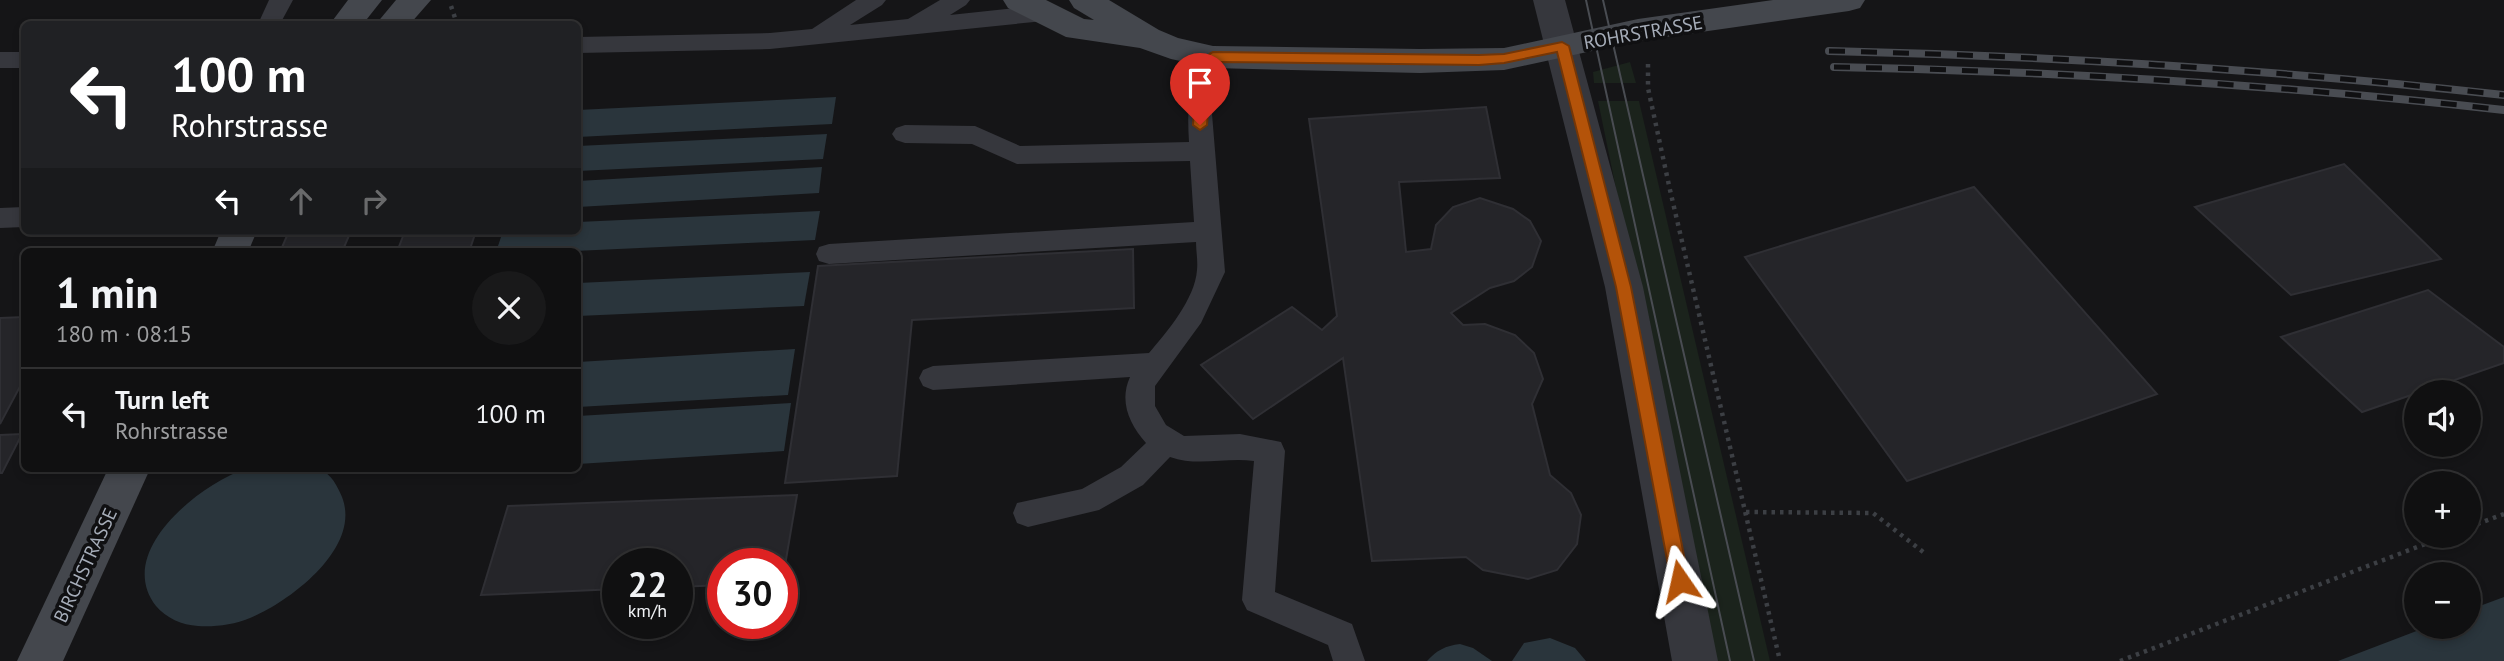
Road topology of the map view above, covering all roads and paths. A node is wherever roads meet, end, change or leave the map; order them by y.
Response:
1 (281, 0) edge
2 (366, 0) edge
3 (415, 0) edge
4 (874, 0) edge
5 (958, 0) edge
6 (1086, 0) edge
7 (1549, 0) edge
8 (1849, 0) edge
9 (1031, 7) edge
10 (270, 21) edge
11 (348, 21) edge
12 (395, 21) edge
13 (906, 29) junction
14 (817, 35) junction
15 (1147, 38) junction
16 (581, 45) edge
17 (1562, 46) junction
18 (1213, 57) junction
19 (0, 60) edge
20 (21, 60) edge
21 (1647, 62) dead end
22 (905, 134) dead end
23 (1202, 151) junction
24 (1208, 231) junction
25 (829, 254) dead end
26 (1157, 365) junction
27 (933, 378) dead end
28 (1166, 442) junction
29 (128, 472) edge
30 (1746, 512) junction
31 (1028, 513) dead end
32 (2504, 514) edge
33 (2481, 523) edge
34 (2415, 548) edge
35 (1927, 555) dead end
36 (40, 661) edge
37 (1349, 661) edge
38 (1695, 661) edge
39 (1780, 661) edge
40 (2120, 661) edge

1 - 10 lane
2 - 11 main road
3 - 12 main road
4 - 14 lane
5 - 13 lane
6 - 15 main road, ROHRSTRASSE
7 - 17 street
8 - 17 main road, ROHRSTRASSE
9 - 13 lane
9 - 15 main road, ROHRSTRASSE
13 - 14 lane
14 - 16 lane
15 - 18 main road, ROHRSTRASSE
17 - 18 main road, ROHRSTRASSE
17 - 38 street
18 - 23 lane
19 - 20 lane
21 - 30 path
22 - 23 lane
23 - 24 lane
24 - 25 lane
24 - 26 lane
26 - 27 lane
26 - 28 lane
28 - 31 lane
28 - 37 lane
29 - 36 main road, BIRCHSTRASSE
30 - 35 path
30 - 39 path
32 - 33 path
34 - 40 path

